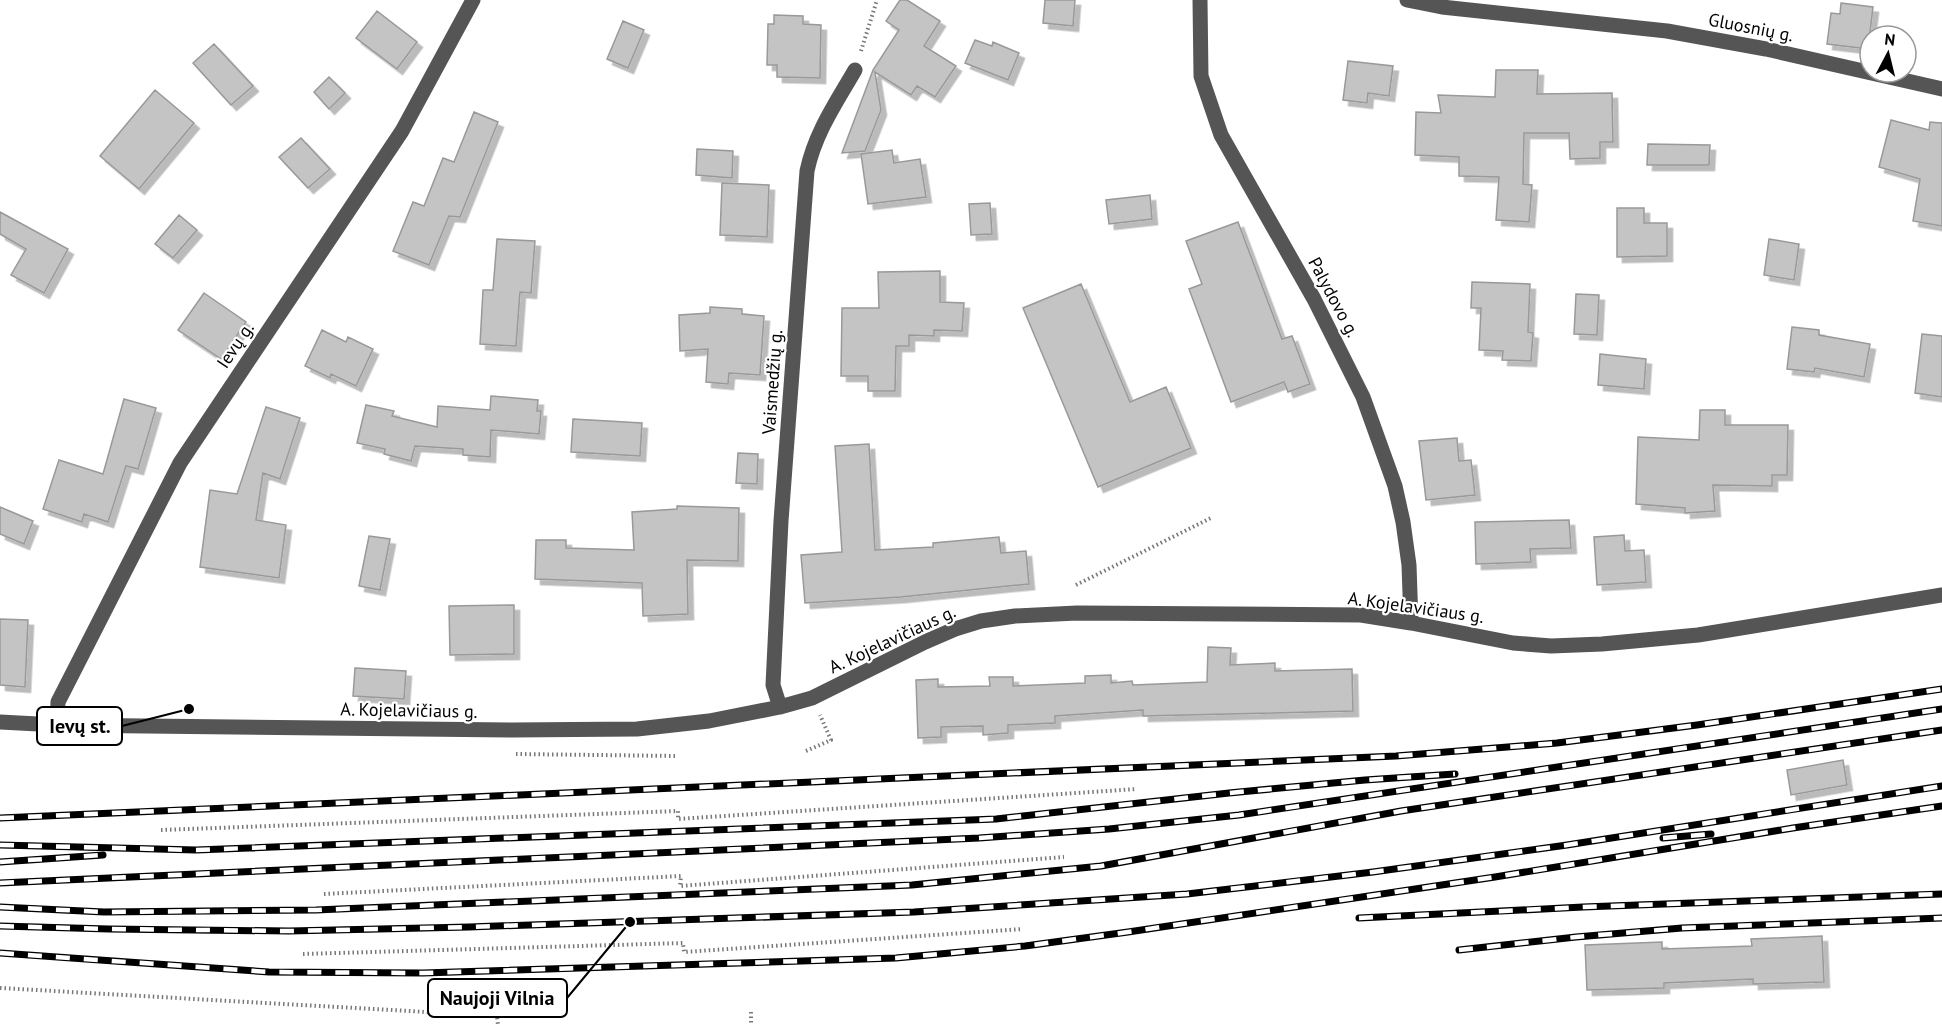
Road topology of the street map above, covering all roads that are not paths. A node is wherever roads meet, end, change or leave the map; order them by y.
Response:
1 (473, 0) edge
2 (1200, 0) edge
3 (1407, 0) edge
4 (855, 70) road end
5 (1942, 89) edge
6 (1942, 595) edge
7 (1412, 622) junction
8 (780, 707) junction
9 (0, 722) edge
10 (57, 726) junction

1 - 10 street, Ievų g.
2 - 7 street, Palydovo g.
3 - 5 street, Gluosnių g.
4 - 8 street, Vaismedžių g.
6 - 7 street, A. Kojelavičiaus g.
7 - 8 street, A. Kojelavičiaus g.
8 - 10 street, A. Kojelavičiaus g.
9 - 10 street, A. Kojelavičiaus g.

